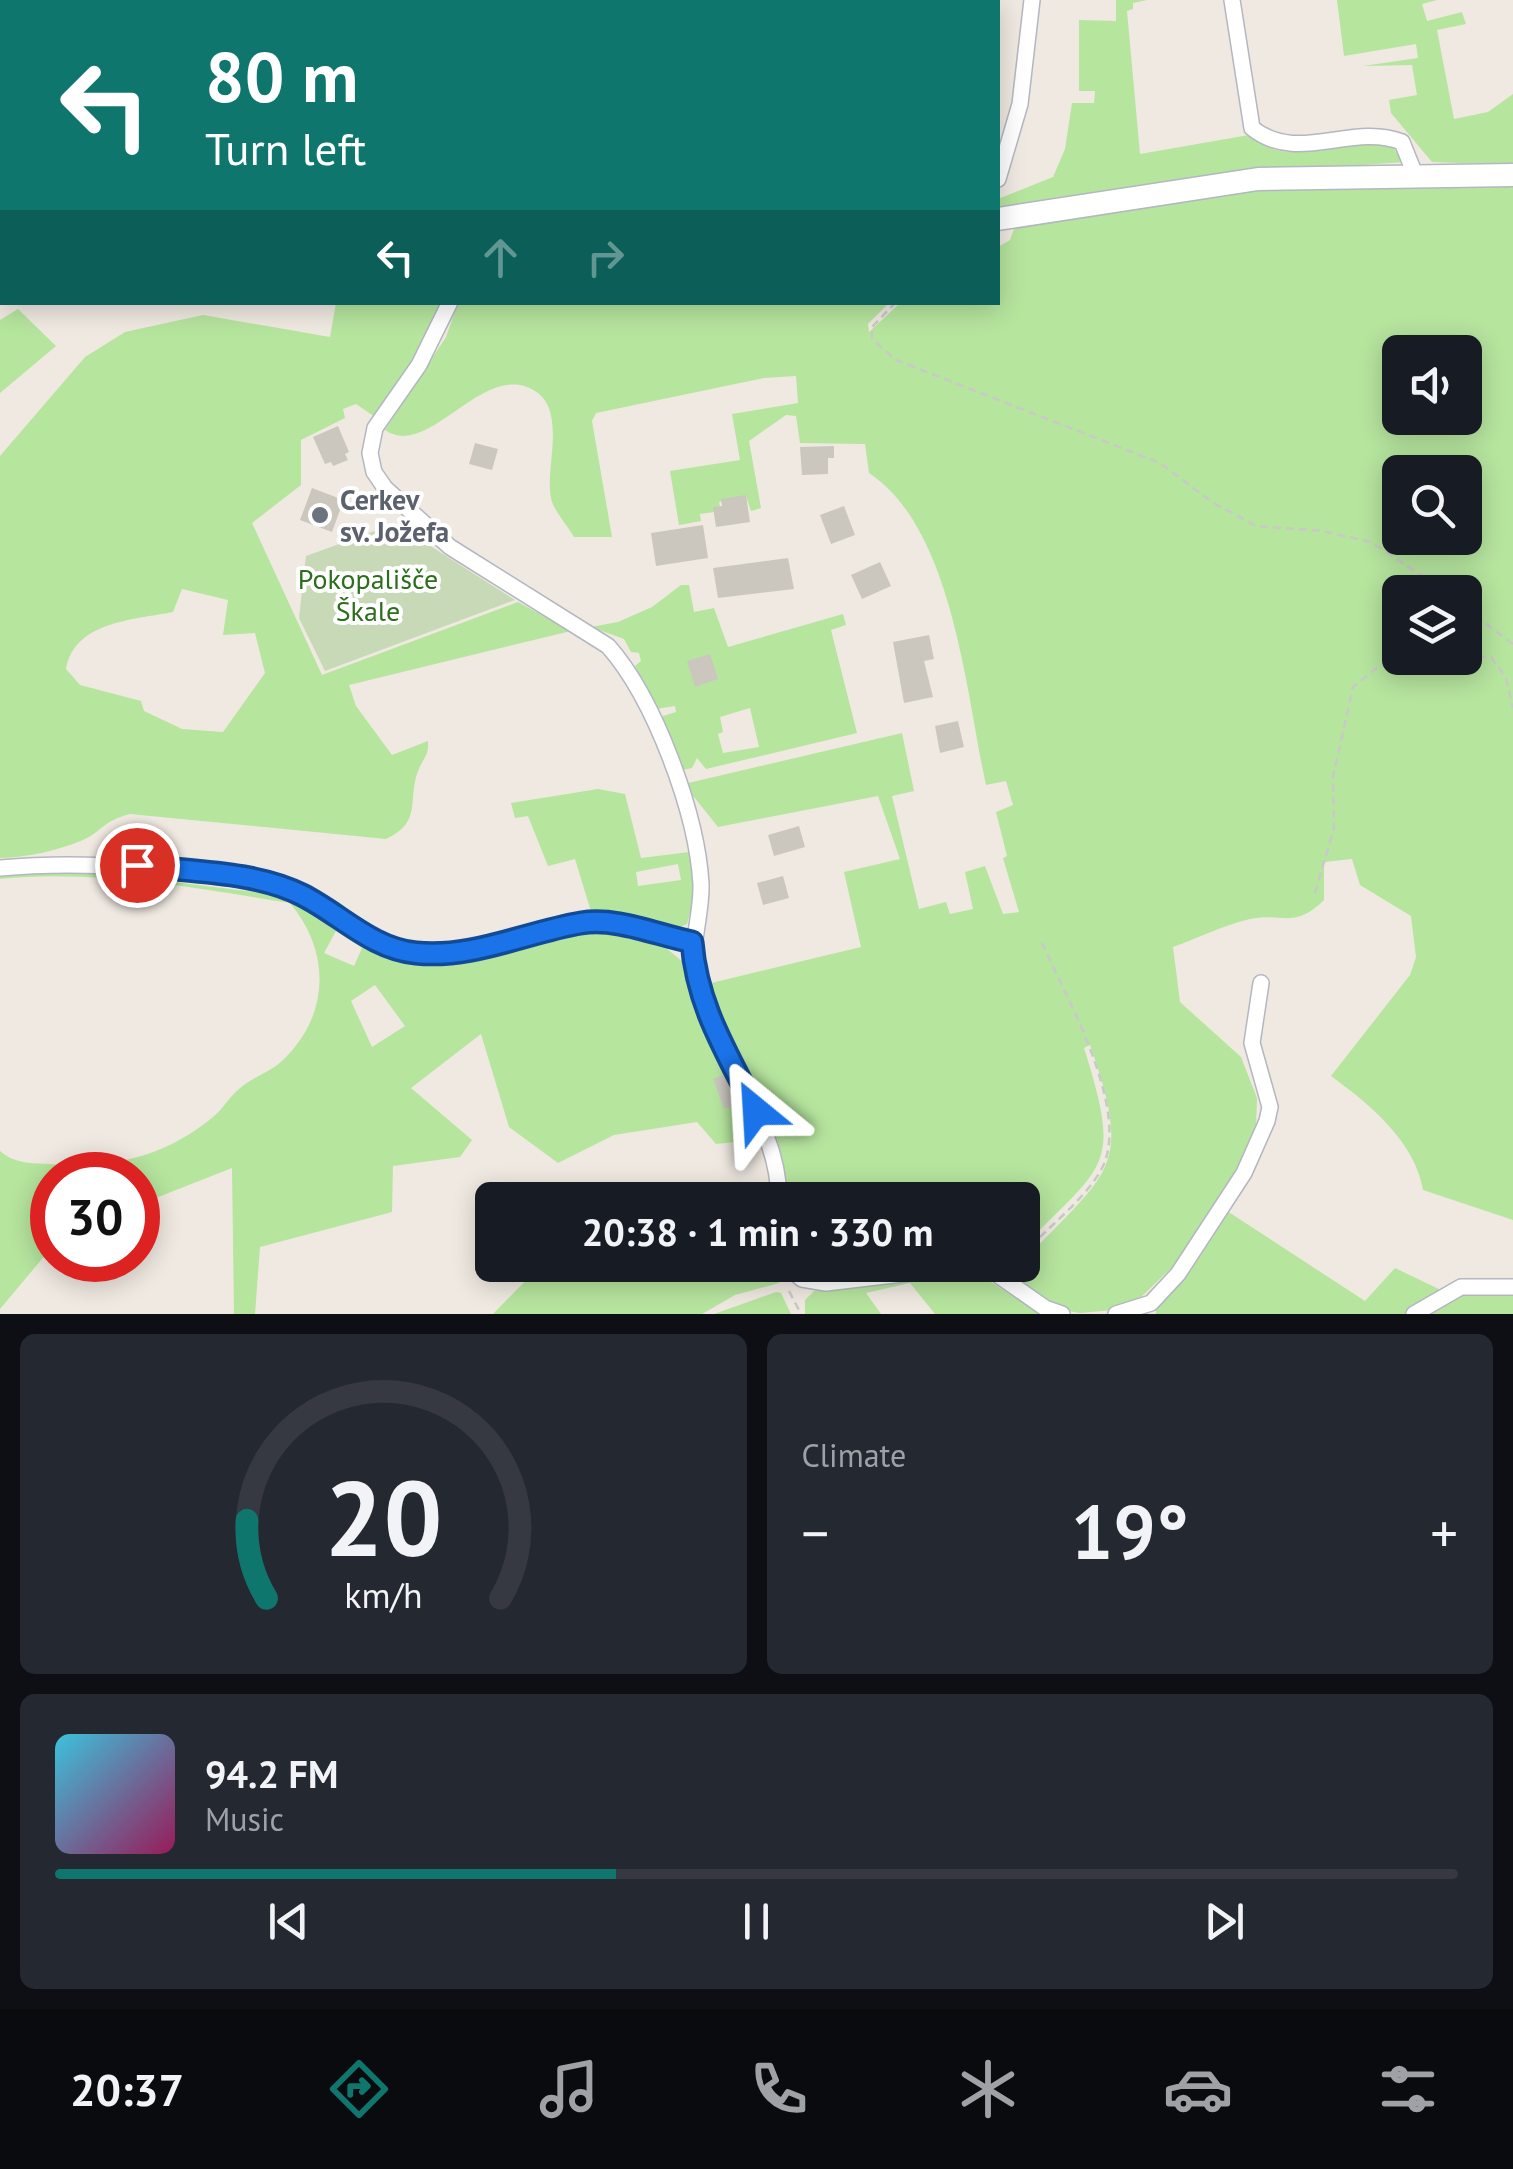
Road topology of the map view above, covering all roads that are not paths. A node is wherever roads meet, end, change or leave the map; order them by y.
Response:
1 (1032, 0) edge
2 (1232, 0) edge
3 (1000, 172) edge
4 (1513, 176) edge
5 (1416, 177) junction
6 (1000, 219) edge
7 (449, 305) edge
8 (0, 868) edge
9 (692, 942) junction
10 (1261, 984) dead end
11 (779, 1182) edge
12 (1008, 1282) edge
13 (1513, 1288) edge
14 (1062, 1314) edge
15 (1116, 1314) edge
16 (1414, 1314) edge

1 - 3 street
2 - 5 street
4 - 5 main road
5 - 6 main road
7 - 9 street
8 - 9 street
9 - 11 street
10 - 15 street
12 - 14 street
13 - 16 street

